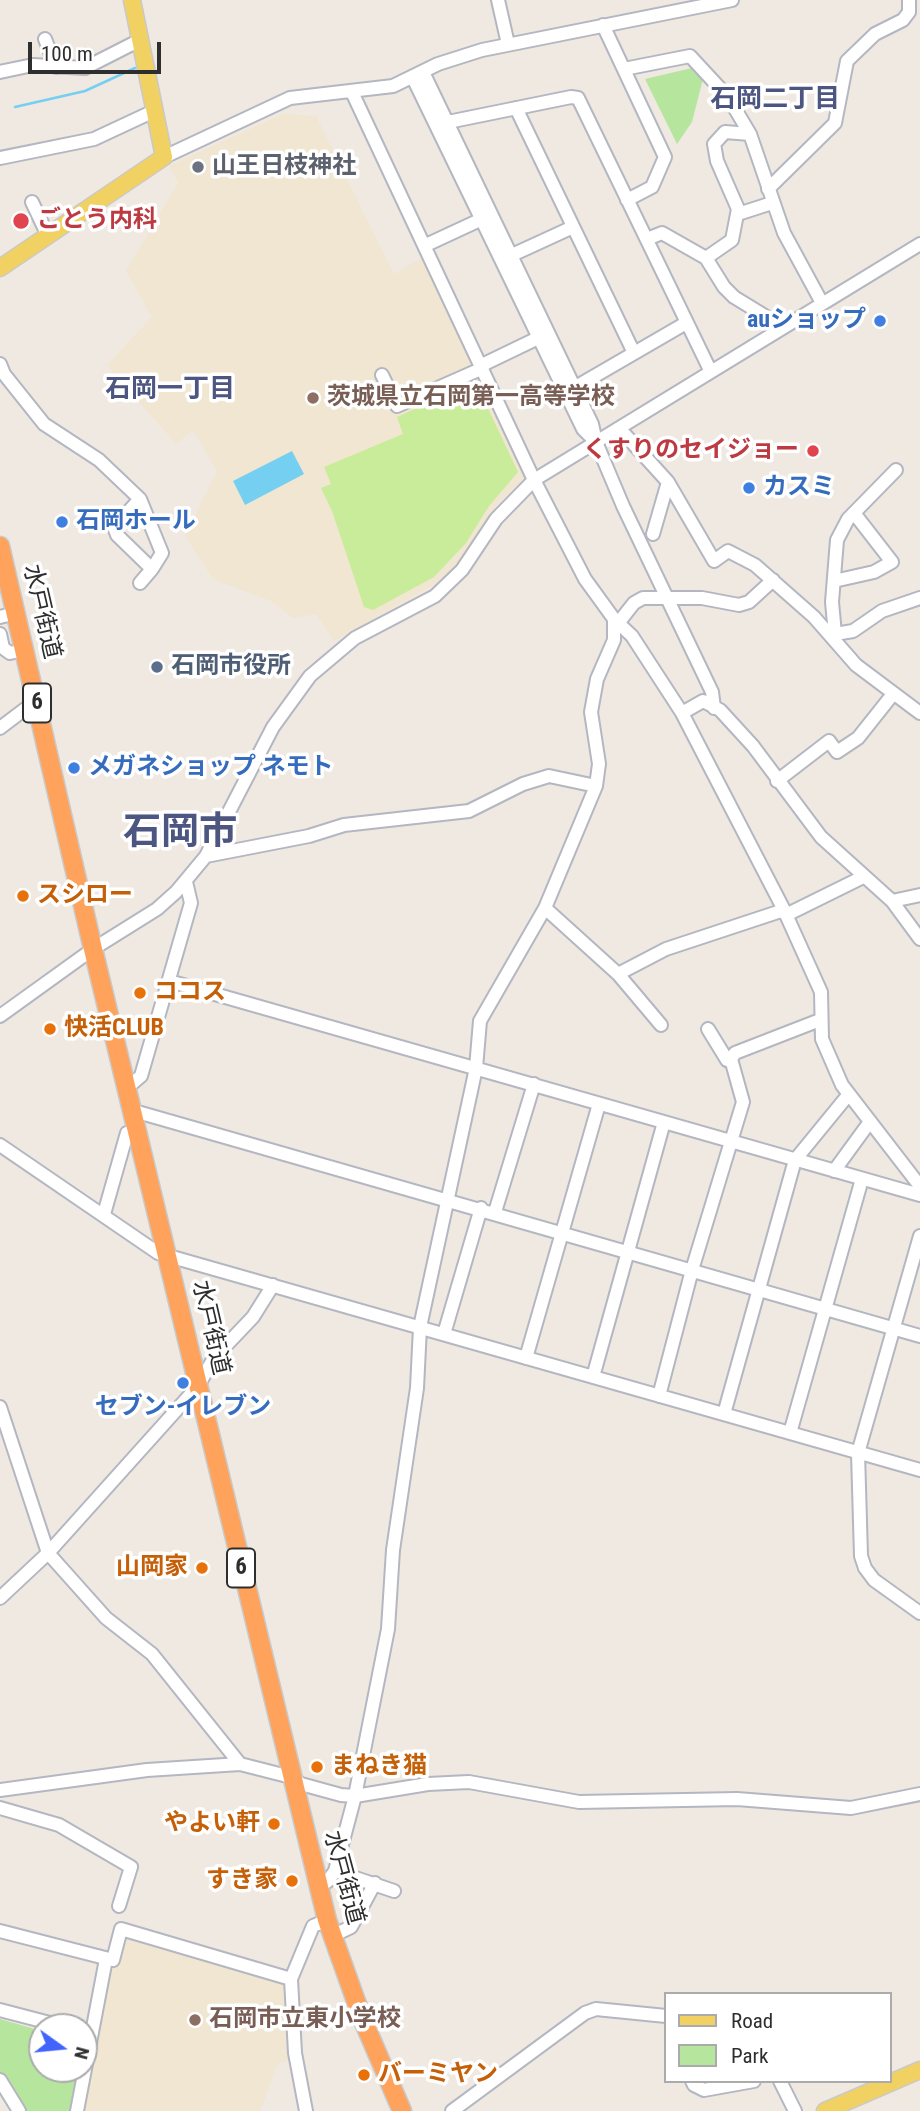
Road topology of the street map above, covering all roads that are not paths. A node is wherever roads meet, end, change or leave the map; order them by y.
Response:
1 (132, 0) edge
2 (498, 0) edge
3 (732, 0) edge
4 (909, 0) edge
5 (702, 3) edge
6 (603, 26) junction
7 (45, 38) dead end
8 (140, 40) junction
9 (508, 44) junction
10 (56, 66) junction
11 (624, 69) junction
12 (0, 72) edge
13 (418, 75) junction
14 (352, 92) junction
15 (516, 108) junction
16 (154, 111) junction
17 (448, 122) junction
18 (750, 134) junction
19 (164, 156) junction
20 (0, 158) edge
21 (768, 189) junction
22 (627, 200) junction
23 (32, 202) dead end
24 (772, 203) junction
25 (738, 214) junction
26 (482, 219) junction
27 (573, 227) junction
28 (48, 236) junction
29 (647, 239) junction
30 (920, 244) edge
31 (426, 245) junction
32 (512, 255) junction
33 (706, 258) junction
34 (0, 268) edge
35 (822, 303) junction
36 (686, 323) junction
37 (783, 327) junction
38 (538, 338) junction
39 (634, 353) junction
40 (0, 364) edge
41 (482, 366) junction
42 (710, 370) junction
43 (382, 375) dead end
44 (574, 388) junction
45 (620, 428) junction
46 (596, 442) junction
47 (896, 470) dead end
48 (534, 480) junction
49 (668, 482) junction
50 (140, 499) junction
51 (854, 513) junction
52 (653, 534) dead end
53 (0, 547) edge
54 (152, 569) junction
55 (773, 580) junction
56 (834, 581) junction
57 (141, 583) dead end
58 (669, 598) junction
59 (920, 598) edge
60 (8, 615) edge
61 (616, 621) junction
62 (0, 634) edge
63 (834, 635) junction
64 (24, 650) junction
65 (893, 694) junction
66 (37, 705) junction
67 (714, 708) junction
68 (682, 713) junction
69 (920, 713) edge
70 (0, 729) edge
71 (777, 781) junction
72 (596, 786) junction
73 (206, 856) junction
74 (863, 877) junction
75 (186, 883) junction
76 (920, 895) edge
77 (892, 901) junction
78 (545, 908) junction
79 (785, 912) junction
80 (920, 939) edge
81 (93, 949) junction
82 (618, 974) junction
83 (169, 981) junction
84 (0, 1016) edge
85 (820, 1020) junction
86 (661, 1025) dead end
87 (708, 1029) dead end
88 (731, 1059) junction
89 (476, 1068) junction
90 (534, 1084) junction
91 (128, 1087) junction
92 (849, 1094) junction
93 (599, 1104) junction
94 (134, 1111) junction
95 (664, 1122) junction
96 (869, 1123) junction
97 (139, 1132) junction
98 (733, 1143) junction
99 (0, 1145) edge
100 (795, 1160) junction
101 (834, 1171) junction
102 (862, 1179) junction
103 (920, 1186) edge
104 (920, 1195) edge
105 (448, 1198) junction
106 (481, 1208) junction
107 (495, 1212) junction
108 (104, 1214) junction
109 (560, 1232) junction
110 (920, 1236) edge
111 (627, 1252) junction
112 (168, 1255) junction
113 (692, 1270) junction
114 (272, 1285) junction
115 (759, 1289) junction
116 (825, 1309) junction
117 (419, 1327) junction
118 (895, 1328) junction
119 (444, 1334) junction
120 (920, 1336) edge
121 (526, 1358) junction
122 (593, 1377) junction
123 (198, 1386) junction
124 (659, 1396) junction
125 (724, 1414) junction
126 (1, 1415) edge
127 (790, 1433) junction
128 (858, 1453) junction
129 (920, 1470) edge
130 (48, 1553) junction
131 (0, 1598) edge
132 (920, 1613) edge
133 (240, 1764) junction
134 (291, 1777) junction
135 (0, 1790) edge
136 (920, 1794) edge
137 (355, 1796) junction
138 (0, 1808) edge
139 (335, 1871) junction
140 (375, 1883) junction
141 (318, 1887) junction
142 (394, 1891) dead end
143 (119, 1906) dead end
144 (330, 1928) junction
145 (0, 1931) edge
146 (106, 1959) junction
147 (291, 1979) junction
148 (0, 2010) edge
149 (93, 2013) edge
150 (664, 2016) edge
151 (28, 2017) edge
152 (920, 2070) edge
153 (0, 2080) edge
154 (892, 2082) edge
155 (81, 2083) edge
156 (693, 2083) edge
157 (743, 2083) edge
158 (781, 2083) edge
159 (890, 2083) edge
160 (19, 2111) edge
161 (77, 2111) edge
162 (306, 2111) edge
163 (402, 2111) edge
164 (452, 2111) edge
165 (795, 2111) edge
166 (825, 2111) edge

1 - 8 main road
2 - 9 street
3 - 5 street
4 - 21 street
5 - 6 street
6 - 9 street
6 - 11 street
7 - 10 street
8 - 10 street
8 - 16 main road
9 - 13 street
10 - 12 street
11 - 18 street
11 - 22 street
13 - 14 street
13 - 17 street
13 - 26 street
14 - 19 street
14 - 31 street
15 - 17 street
15 - 22 street
15 - 27 street
16 - 19 main road
16 - 20 street
17 - 32 street
18 - 21 street
18 - 25 street
19 - 28 main road
21 - 24 street
22 - 29 street
23 - 28 street
24 - 25 street
24 - 35 street
25 - 33 street
26 - 31 street
26 - 38 street
27 - 32 street
27 - 39 street
28 - 34 main road
29 - 33 street
29 - 36 street
30 - 35 street
31 - 41 street
32 - 44 street
33 - 37 street
35 - 37 street
36 - 39 street
36 - 42 street
37 - 42 street
38 - 41 street
38 - 46 street
39 - 44 street
40 - 50 street
41 - 43 street
41 - 48 street
42 - 45 street
44 - 46 street
45 - 46 street
45 - 49 street
46 - 48 street
46 - 58 street
47 - 51 street
48 - 61 street
48 - 73 street
49 - 52 street
49 - 55 street
50 - 54 street
50 - 54 street
51 - 56 street
51 - 56 street
53 - 60 highway, 水戸街道 / 6
54 - 57 street
55 - 58 street
55 - 63 street
56 - 63 street
58 - 61 street
58 - 67 street
59 - 63 street
60 - 64 highway, 水戸街道 / 6
61 - 68 street
61 - 72 street
62 - 64 street
63 - 65 street
64 - 66 highway, 水戸街道 / 6
65 - 69 street
65 - 71 street
66 - 70 street
66 - 81 highway, 水戸街道 / 6
67 - 68 street
67 - 71 street
68 - 79 street
71 - 74 street
72 - 73 street
72 - 78 street
73 - 75 street
74 - 77 street
74 - 79 street
75 - 81 street
75 - 83 street
76 - 77 street
77 - 80 street
78 - 82 street
78 - 89 street
79 - 82 street
79 - 85 street
81 - 84 street
81 - 91 highway, 水戸街道 / 6
82 - 86 street
83 - 89 street
83 - 91 street
85 - 88 street
85 - 92 street
87 - 88 street
88 - 98 street
89 - 90 street
89 - 105 street
90 - 93 street
90 - 107 street
91 - 94 highway, 水戸街道 / 6
92 - 96 street
92 - 100 street
93 - 95 street
93 - 109 street
94 - 97 highway, 水戸街道 / 6
94 - 105 street
95 - 98 street
95 - 111 street
96 - 101 street
96 - 103 street
97 - 108 street
97 - 112 highway, 水戸街道 / 6
98 - 100 street
98 - 113 street
99 - 108 street
100 - 101 street
100 - 115 street
101 - 102 street
102 - 104 street
102 - 116 street
105 - 106 street
105 - 117 street
106 - 107 street
106 - 119 street
107 - 109 street
108 - 112 street
109 - 111 street
109 - 121 street
110 - 118 street
111 - 113 street
111 - 122 street
112 - 114 street
112 - 123 highway, 水戸街道 / 6
113 - 115 street
113 - 124 street
114 - 117 street
114 - 123 street
115 - 116 street
115 - 125 street
116 - 118 street
116 - 127 street
117 - 119 street
117 - 137 street
118 - 120 street
118 - 128 street
119 - 121 street
121 - 122 street
122 - 124 street
123 - 130 street
123 - 134 highway, 水戸街道 / 6
124 - 125 street
125 - 127 street
126 - 130 street
127 - 128 street
128 - 129 street
128 - 132 street
130 - 131 street
130 - 133 street
133 - 134 street
133 - 135 street
134 - 137 street
134 - 141 highway, 水戸街道 / 6
136 - 137 street
137 - 139 street
138 - 143 street
139 - 140 street
139 - 141 street
140 - 142 street
140 - 144 street
141 - 144 highway, 水戸街道 / 6
144 - 147 street
144 - 163 highway, 水戸街道 / 6
145 - 146 street
146 - 147 street
146 - 149 street
147 - 162 street
148 - 151 street
150 - 164 street
152 - 154 main road
153 - 160 street
155 - 161 street
156 - 157 street
158 - 165 street
159 - 166 main road

